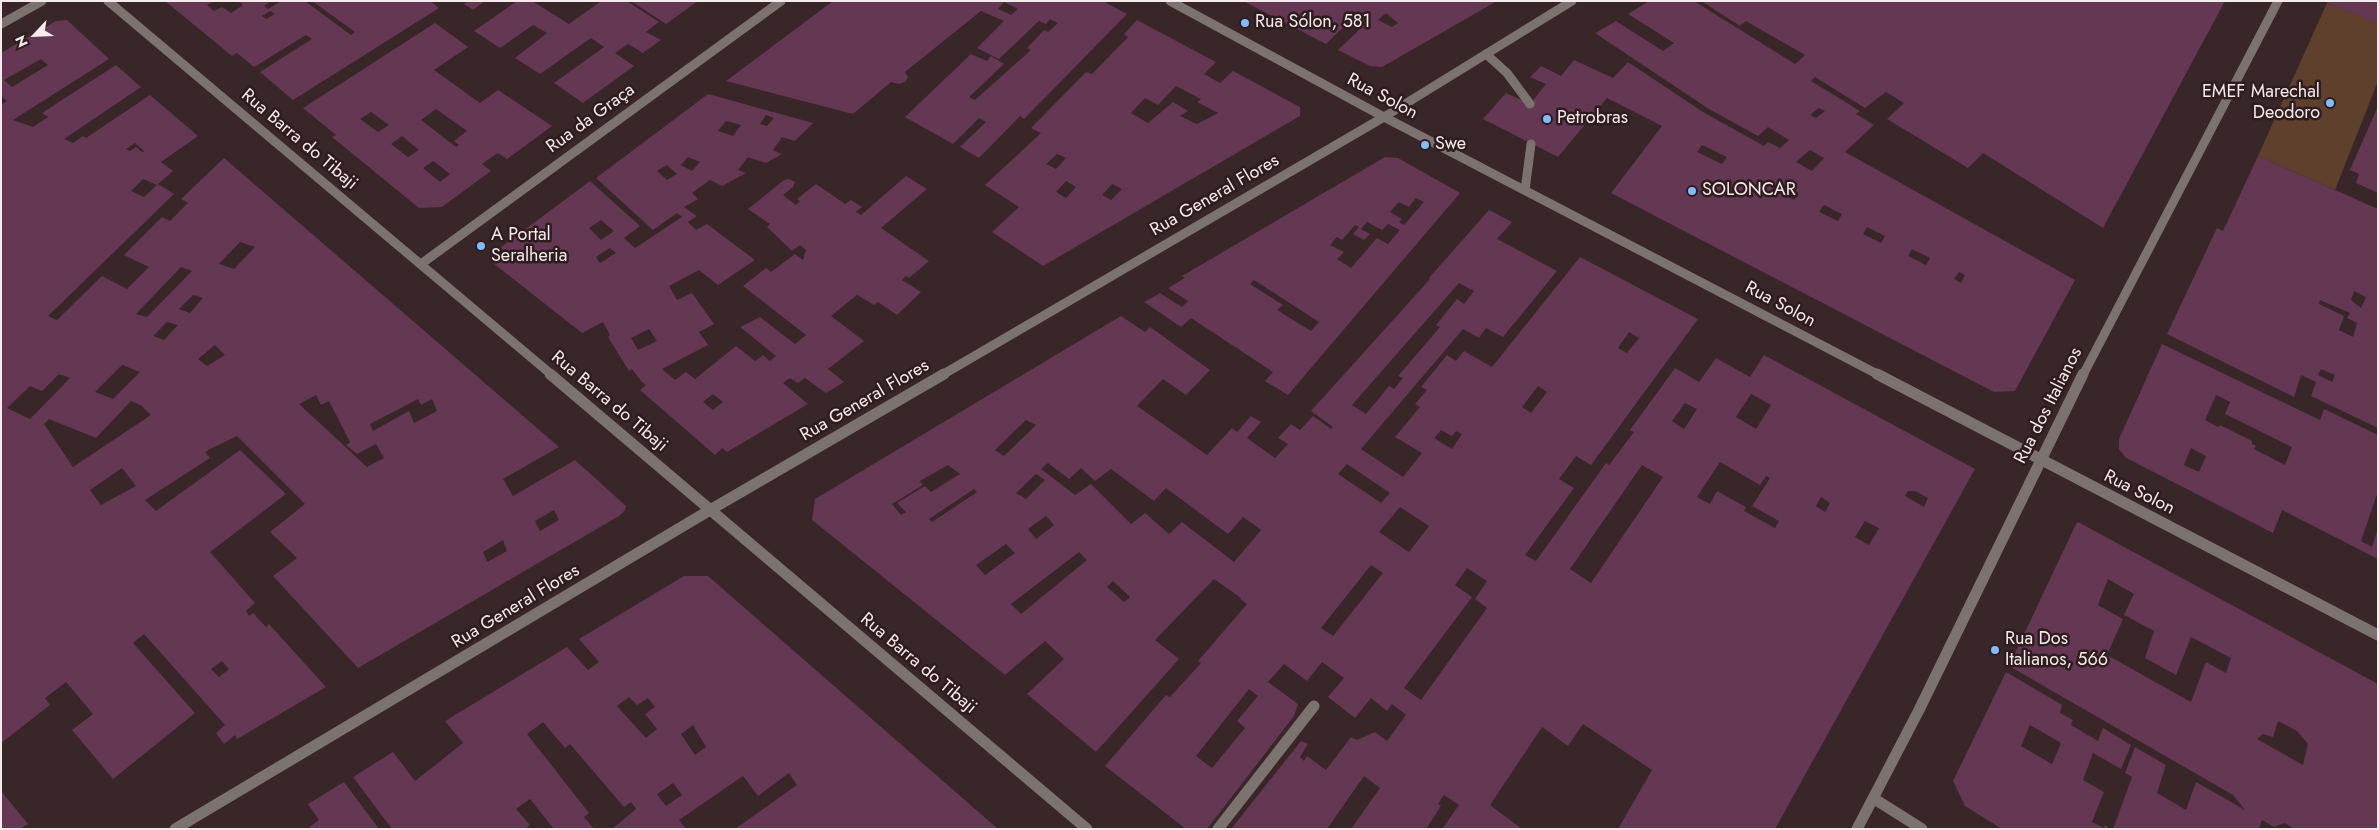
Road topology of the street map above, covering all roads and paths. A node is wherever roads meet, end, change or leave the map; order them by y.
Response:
1 (42, 1) edge
2 (108, 1) edge
3 (781, 1) edge
4 (1170, 1) edge
5 (1572, 1) edge
6 (2278, 1) edge
7 (1, 24) edge
8 (1486, 54) junction
9 (1530, 104) dead end
10 (1384, 117) junction
11 (1532, 144) dead end
12 (1525, 190) junction
13 (422, 264) junction
14 (2039, 460) junction
15 (710, 510) junction
16 (2378, 635) edge
17 (1314, 706) dead end
18 (1873, 798) junction
19 (174, 829) edge
20 (1087, 829) edge
21 (1218, 829) edge
22 (1857, 829) edge
23 (1922, 829) edge

1 - 7 street
2 - 13 street, Rua Barra do Tibaji
3 - 13 street, Rua da Graça
4 - 10 street, Rua Solon
5 - 8 street, Rua General Flores
6 - 14 street, Rua dos Italianos
8 - 9 street
8 - 10 street, Rua General Flores
10 - 12 street, Rua Solon
10 - 15 street, Rua General Flores
11 - 12 street
12 - 14 street, Rua Solon
13 - 15 street, Rua Barra do Tibaji
14 - 16 street, Rua Solon
14 - 18 street, Rua dos Italianos
15 - 19 street, Rua General Flores
15 - 20 street, Rua Barra do Tibaji
17 - 21 street
18 - 22 street, Rua dos Italianos
18 - 23 street

